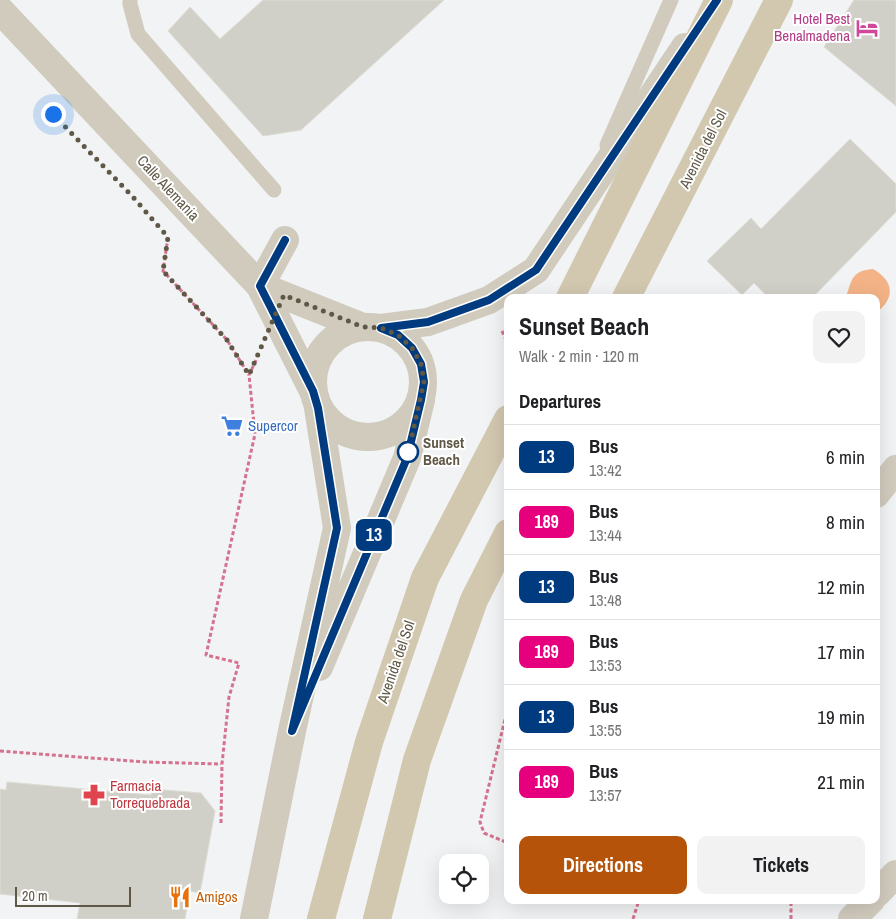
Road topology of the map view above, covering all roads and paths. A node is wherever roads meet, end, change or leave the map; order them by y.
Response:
1 (130, 0) edge
2 (671, 0) edge
3 (718, 0) edge
4 (779, 0) edge
5 (0, 10) edge
6 (274, 190) dead end
7 (583, 200) junction
8 (162, 230) dead end
9 (285, 240) dead end
10 (260, 286) junction
11 (572, 294) edge
12 (628, 294) edge
13 (276, 316) junction
14 (372, 327) junction
15 (249, 375) junction
16 (316, 399) junction
17 (421, 400) junction
18 (504, 427) edge
19 (896, 469) edge
20 (880, 489) edge
21 (504, 541) edge
22 (504, 723) edge
23 (292, 731) junction
24 (0, 751) edge
25 (222, 764) junction
26 (222, 823) dead end
27 (504, 841) edge
28 (896, 874) edge
29 (880, 890) edge
30 (638, 904) edge
31 (791, 904) edge
32 (867, 904) edge
33 (254, 919) edge
34 (321, 919) edge
35 (377, 919) edge
36 (633, 919) edge
37 (791, 919) edge
38 (852, 919) edge

1 - 6 lane
2 - 7 lane
3 - 7 street
3 - 11 main road
4 - 12 main road, Avenida del Sol
5 - 10 street, Calle Alemania
7 - 14 street
8 - 15 path
9 - 10 street
10 - 13 street
10 - 14 street, Calle Alemania
13 - 15 path
13 - 16 street
14 - 16 street
14 - 17 street
15 - 25 path
16 - 17 street
16 - 23 street
17 - 23 street
18 - 34 main road, Avenida del Sol
19 - 20 street
21 - 35 main road
22 - 27 path
23 - 33 street
24 - 25 path
25 - 26 path
28 - 29 street
30 - 36 path
31 - 37 path
32 - 38 street

